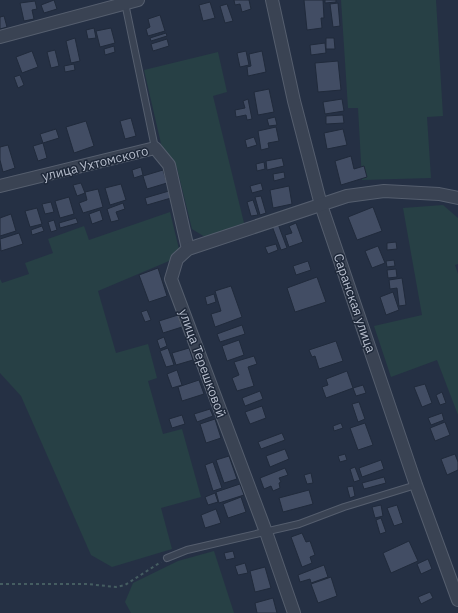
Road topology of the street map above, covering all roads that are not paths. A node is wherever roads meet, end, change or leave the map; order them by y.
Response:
1 (138, 0) edge
2 (272, 0) edge
3 (125, 3) junction
4 (0, 37) edge
5 (155, 148) junction
6 (0, 186) edge
7 (458, 198) edge
8 (321, 205) junction
9 (188, 249) junction
10 (416, 485) junction
11 (266, 532) junction
12 (167, 558) road end
13 (458, 600) edge
14 (294, 613) edge

1 - 3 street
2 - 8 street, Саранская улица
3 - 4 street
3 - 5 lane
5 - 6 street, улица Ухтомского
5 - 9 street, улица Ухтомского
7 - 8 street
8 - 9 street
8 - 10 street, Саранская улица
9 - 11 street, улица Терешковой
10 - 11 lane
10 - 13 street, Саранская улица
11 - 12 lane
11 - 14 street, улица Терешковой

